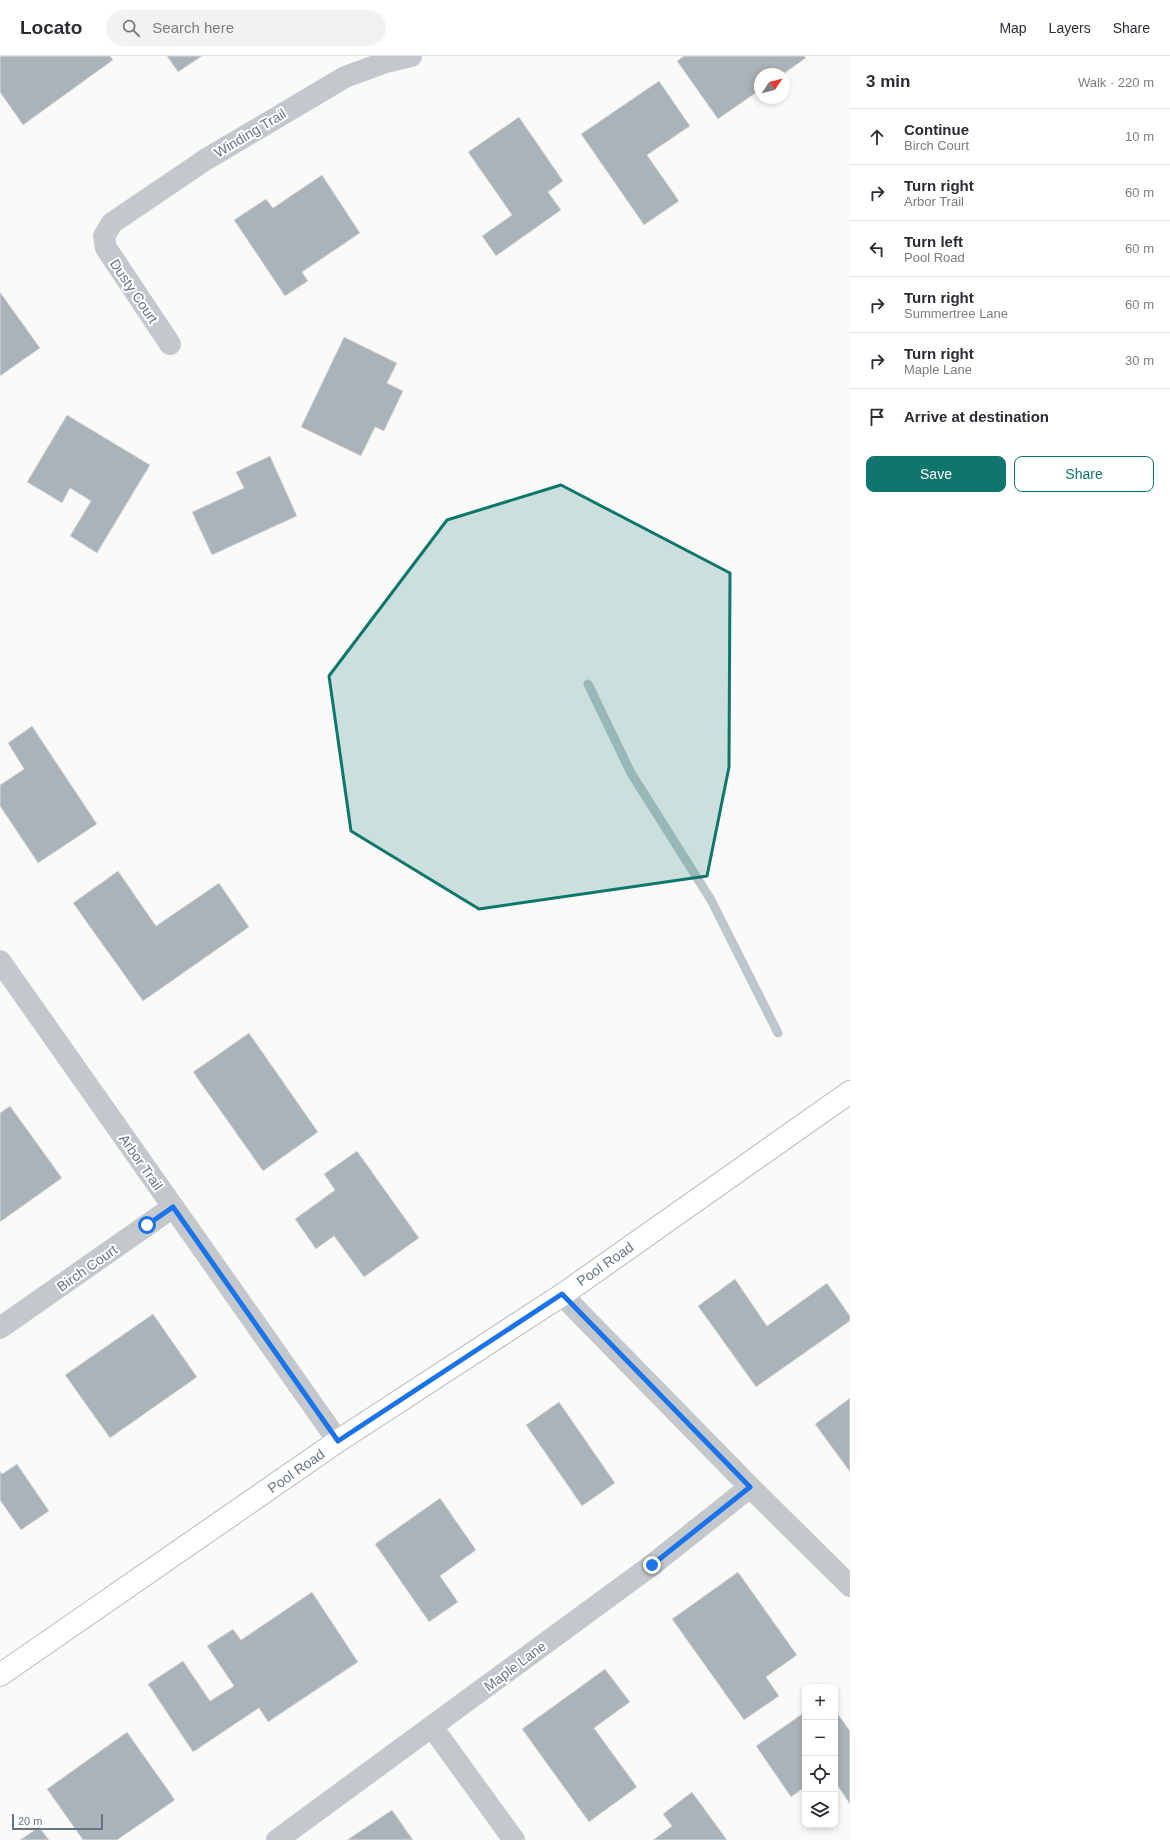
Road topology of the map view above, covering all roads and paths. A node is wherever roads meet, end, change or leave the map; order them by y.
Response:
1 (411, 56) edge
2 (104, 236) joint
3 (170, 344) dead end
4 (0, 961) edge
5 (850, 1092) edge
6 (173, 1207) junction
7 (562, 1294) junction
8 (0, 1328) edge
9 (338, 1441) junction
10 (750, 1487) junction
11 (850, 1586) edge
12 (0, 1675) edge
13 (432, 1727) junction
14 (277, 1840) edge
15 (514, 1840) edge

1 - 2 street, Winding Trail
2 - 3 street, Dusty Court
4 - 6 street, Arbor Trail
5 - 7 main road, Pool Road
6 - 8 street, Birch Court
6 - 9 street, Arbor Trail
7 - 9 main road, Pool Road
7 - 10 street
9 - 12 main road, Pool Road
10 - 11 street
10 - 13 street, Maple Lane
13 - 14 street, Maple Lane
13 - 15 street

